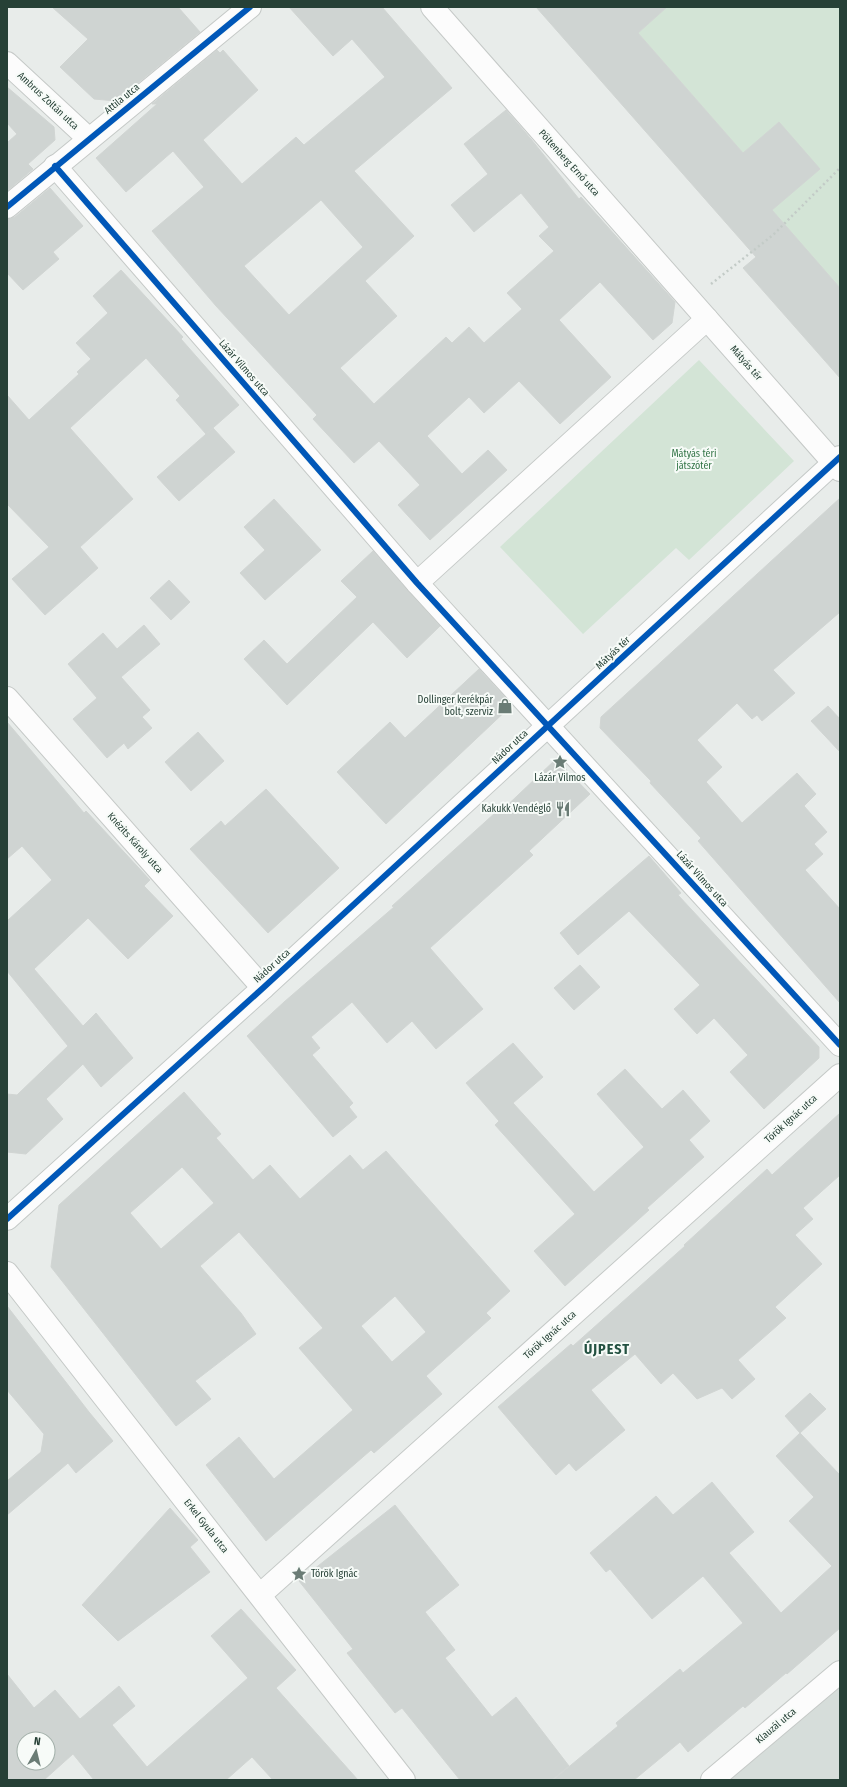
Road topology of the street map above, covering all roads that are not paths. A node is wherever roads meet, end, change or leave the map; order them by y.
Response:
1 (250, 7) edge
2 (432, 7) edge
3 (7, 62) edge
4 (89, 139) junction
5 (55, 166) junction
6 (7, 207) edge
7 (707, 319) junction
8 (838, 463) edge
9 (417, 583) junction
10 (7, 698) edge
11 (548, 726) junction
12 (263, 988) junction
13 (840, 1045) edge
14 (840, 1075) edge
15 (7, 1219) edge
16 (7, 1273) edge
17 (260, 1595) junction
18 (840, 1672) edge
19 (404, 1780) edge
20 (712, 1780) edge

1 - 4 street, Attila utca
2 - 7 street, Pöltenberg Ernő utca
3 - 4 street, Ambrus Zoltán utca
4 - 5 street, Attila utca
5 - 6 street, Attila utca
5 - 9 street, Lázár Vilmos utca
7 - 8 street, Mátyás tér
7 - 9 street
8 - 11 street, Mátyás tér
9 - 11 street
10 - 12 street, Knézits Károly utca
11 - 12 street, Nádor utca
11 - 13 street, Lázár Vilmos utca
12 - 15 street, Nádor utca
14 - 17 street, Török Ignác utca
16 - 17 street, Erkel Gyula utca
17 - 19 street, Erkel Gyula utca
18 - 20 street, Klauzál utca

